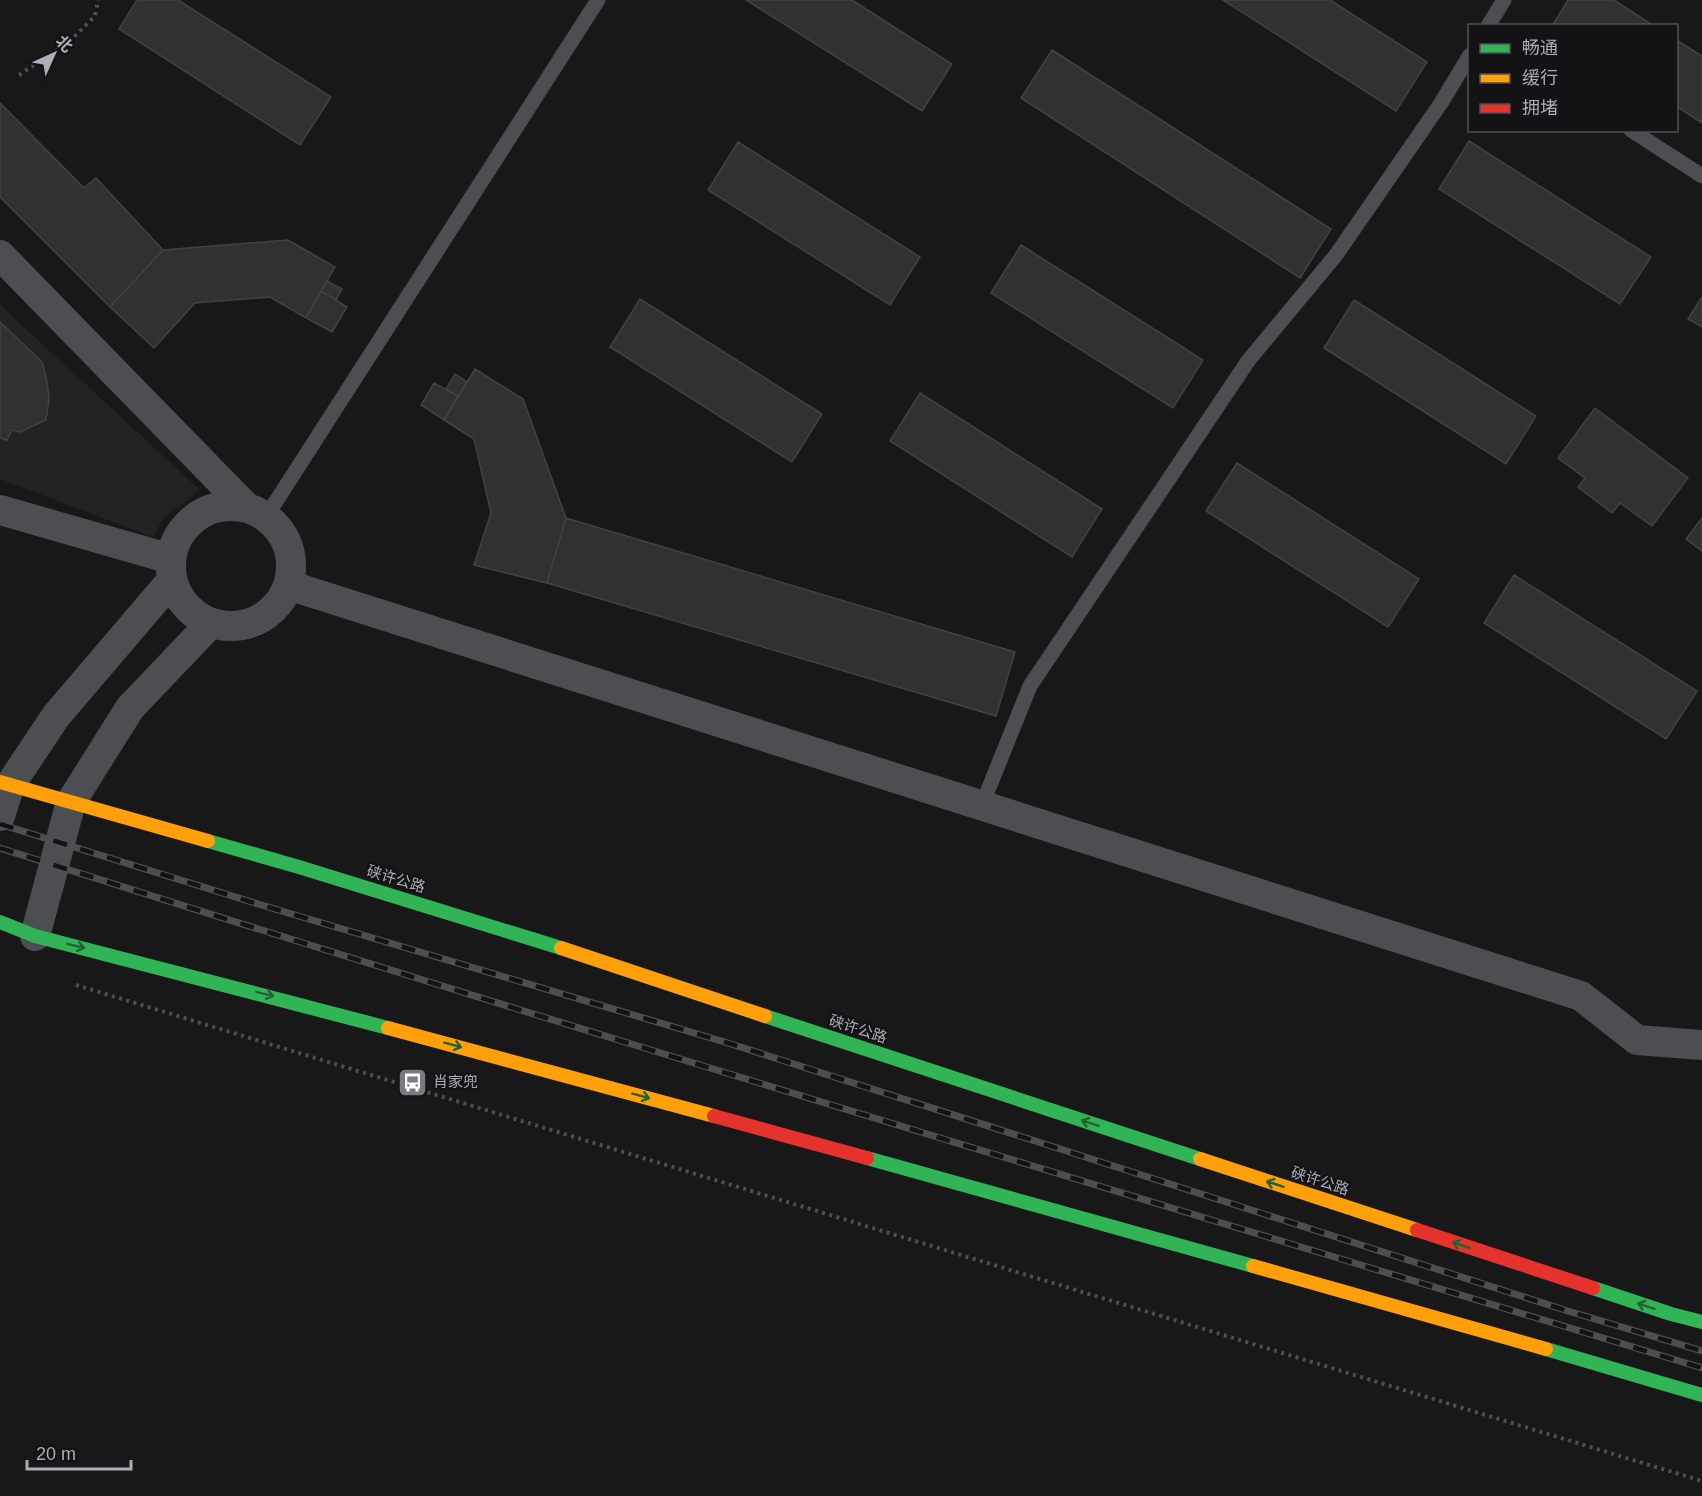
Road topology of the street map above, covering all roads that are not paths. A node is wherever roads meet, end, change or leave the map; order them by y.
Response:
1 (598, 0) edge
2 (1504, 0) edge
3 (1489, 24) edge
4 (1468, 58) edge
5 (1634, 132) edge
6 (1702, 176) edge
7 (0, 255) edge
8 (0, 510) edge
9 (257, 512) junction
10 (171, 569) junction
11 (288, 585) junction
12 (211, 623) junction
13 (5, 783) edge
14 (71, 802) junction
15 (982, 805) junction
16 (0, 816) edge
17 (0, 922) edge
18 (35, 936) junction
19 (1702, 1045) edge
20 (1702, 1322) edge
21 (1702, 1395) edge

1 - 9 lane
2 - 3 lane
4 - 15 lane
5 - 6 lane
7 - 9 street
8 - 10 street
9 - 10 street
9 - 11 street
10 - 12 street
10 - 13 street
11 - 12 street
11 - 15 street
12 - 14 street
13 - 14 highway, 硖许公路
13 - 16 street
14 - 18 street
20 -> 14 highway, 硖许公路
15 - 19 street
17 - 18 highway
18 -> 21 highway

